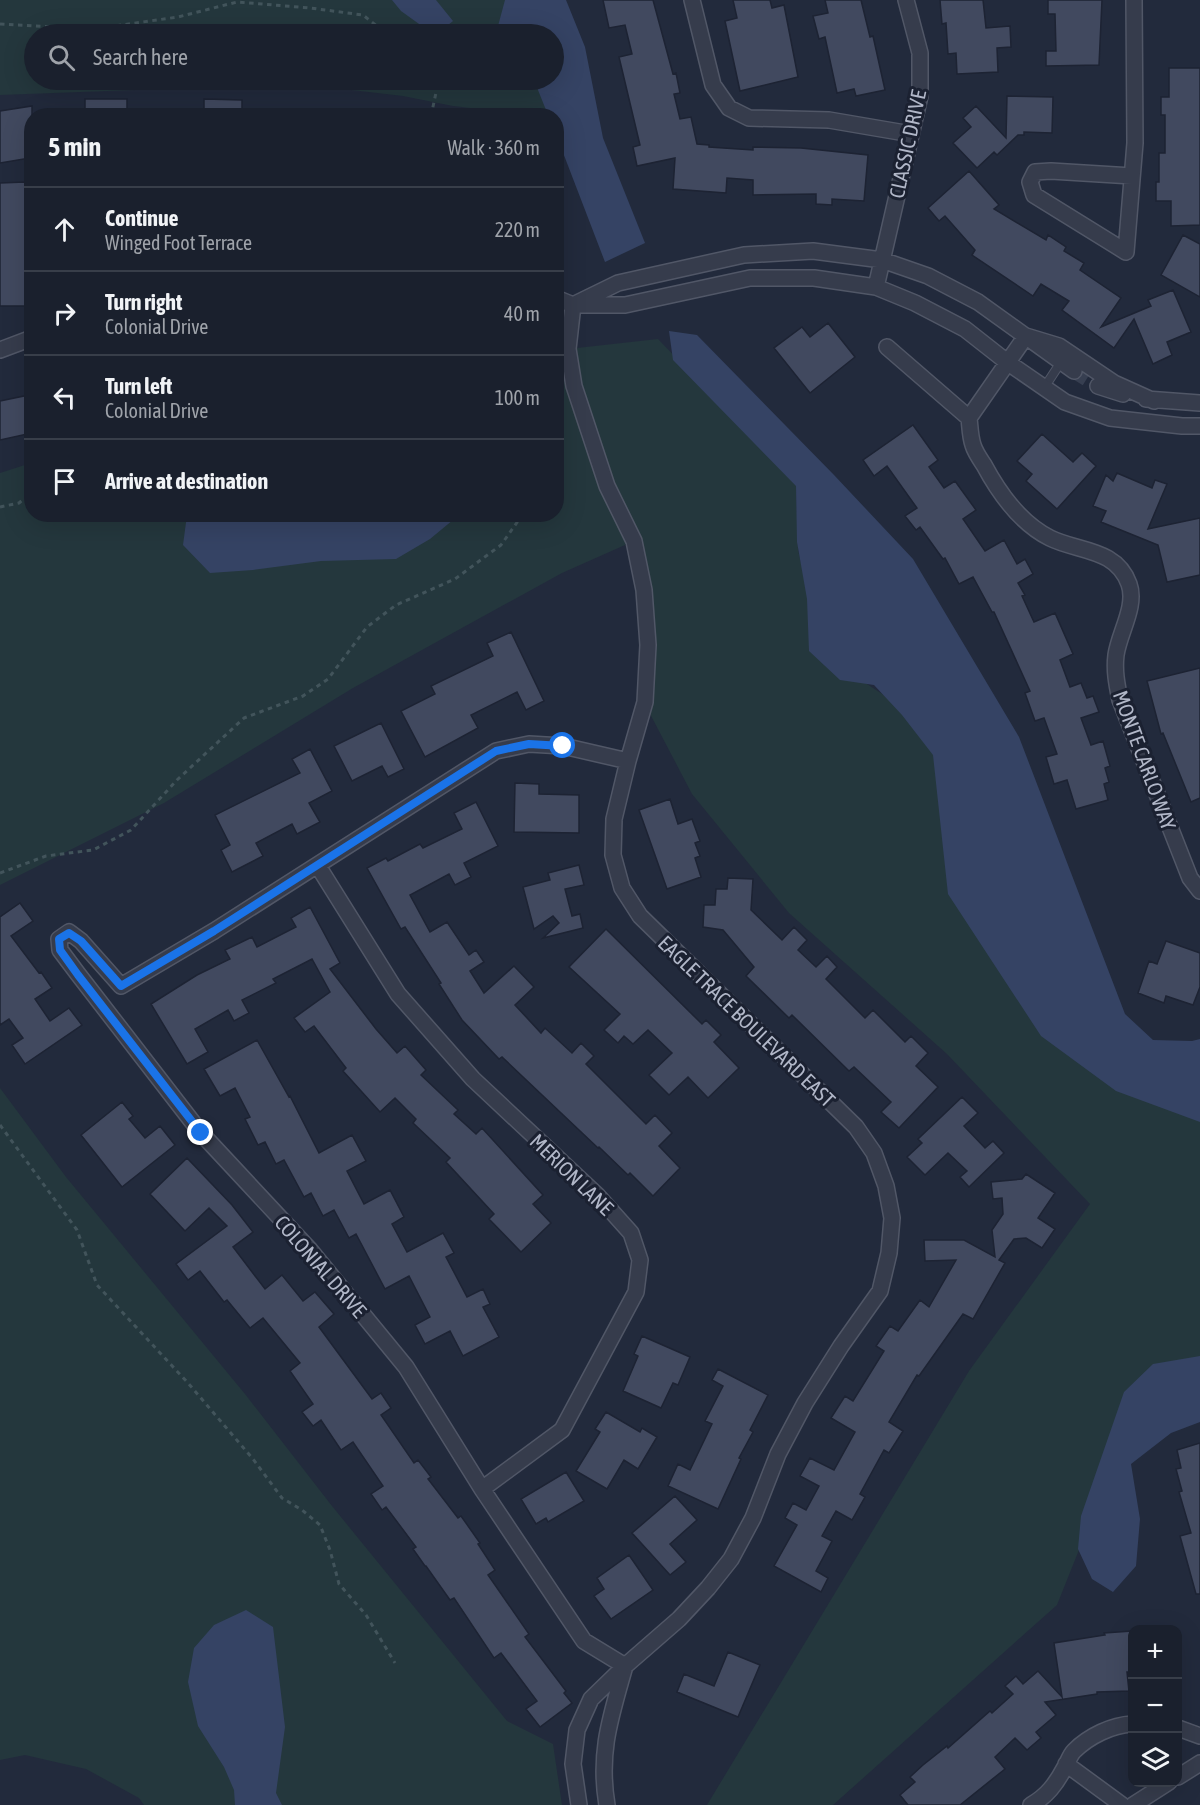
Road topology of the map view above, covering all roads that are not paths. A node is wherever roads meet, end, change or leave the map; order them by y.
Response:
1 (692, 0) edge
2 (906, 0) edge
3 (1134, 0) edge
4 (911, 134) junction
5 (1131, 176) junction
6 (882, 260) junction
7 (876, 287) junction
8 (564, 301) edge
9 (573, 305) junction
10 (1026, 336) junction
11 (24, 341) edge
12 (887, 347) dead end
13 (0, 351) edge
14 (1007, 362) junction
15 (1061, 362) junction
16 (1074, 371) tunnel mouth
17 (1098, 386) tunnel mouth
18 (1044, 388) junction
19 (1154, 401) junction
20 (1200, 403) edge
21 (969, 418) junction
22 (1200, 426) edge
23 (628, 761) junction
24 (318, 866) junction
25 (1200, 891) edge
26 (482, 1489) junction
27 (625, 1666) junction
28 (1128, 1724) edge
29 (1182, 1729) edge
30 (1200, 1736) edge
31 (1200, 1762) edge
32 (1066, 1764) junction
33 (1182, 1774) edge
34 (1161, 1787) edge
35 (579, 1805) edge
36 (607, 1805) edge
37 (1031, 1805) edge
38 (1122, 1805) edge
39 (1133, 1805) edge

1 - 4 street
2 - 4 street, CLASSIC DRIVE
3 - 5 street
4 - 6 street, CLASSIC DRIVE
5 - 5 street
6 - 7 street, CLASSIC DRIVE
6 - 9 street
6 - 10 street
7 - 9 street
7 - 14 street
8 - 9 street
9 - 23 street, EAGLE TRACE BOULEVARD EAST
10 - 14 street
10 - 15 street
10 - 19 street
11 - 13 street
12 - 21 street
14 - 18 street
14 - 21 street
15 - 16 street
15 - 18 lane
17 - 19 street
18 - 22 street
19 - 20 street
21 - 25 street, MONTE CARLO WAY
23 - 24 street
23 - 27 street, EAGLE TRACE BOULEVARD EAST
24 - 26 street, MERION LANE
24 - 26 street, COLONIAL DRIVE
26 - 27 street, COLONIAL DRIVE
27 - 35 street, EAGLE TRACE BOULEVARD EAST
27 - 36 street
28 - 32 street
29 - 30 street
31 - 33 street
32 - 37 street
32 - 38 street
34 - 39 street

